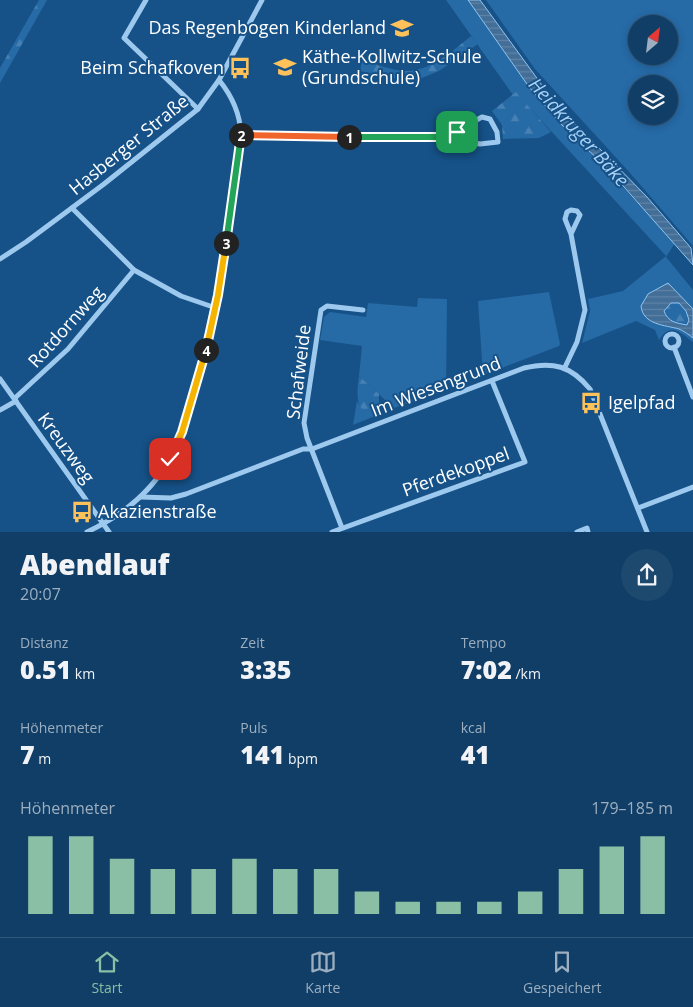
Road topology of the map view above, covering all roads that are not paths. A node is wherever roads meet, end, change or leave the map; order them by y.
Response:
1 (146, 0) edge
2 (262, 0) edge
3 (219, 80) junction
4 (198, 109) junction
5 (241, 135) junction
6 (446, 137) junction
7 (72, 208) junction
8 (571, 234) dead end
9 (0, 259) edge
10 (134, 270) junction
11 (216, 308) junction
12 (362, 310) dead end
13 (674, 347) dead end
14 (565, 367) junction
15 (0, 379) edge
16 (492, 381) junction
17 (693, 397) edge
18 (15, 400) junction
19 (0, 410) edge
20 (312, 449) junction
21 (693, 487) edge
22 (141, 497) junction
23 (638, 508) junction
24 (103, 525) junction
25 (342, 528) junction
26 (87, 532) edge
27 (109, 532) edge
28 (332, 532) edge
29 (577, 532) edge
30 (588, 532) edge
31 (647, 532) edge

1 - 4 street
2 - 3 street, Hasberger Straße
3 - 4 street, Hasberger Straße
3 - 5 street
4 - 7 street, Hasberger Straße
5 - 6 street
5 - 11 street
6 - 6 street
7 - 9 street, Hasberger Straße
7 - 10 street
8 - 14 street
10 - 11 street
10 - 18 street, Rotdornweg
11 - 22 street
12 - 20 street, Schafweide
13 - 17 street
14 - 16 street, Im Wiesengrund
14 - 23 street
15 - 18 street, Kreuzweg
16 - 20 street, Im Wiesengrund
16 - 25 street, Pferdekoppel
18 - 19 street, Rotdornweg
18 - 24 street, Kreuzweg
20 - 22 street, Im Wiesengrund
20 - 25 street
21 - 23 street
22 - 24 street
23 - 31 street
24 - 26 street
24 - 27 street, Kreuzweg
25 - 28 street, Pferdekoppel
29 - 30 street

